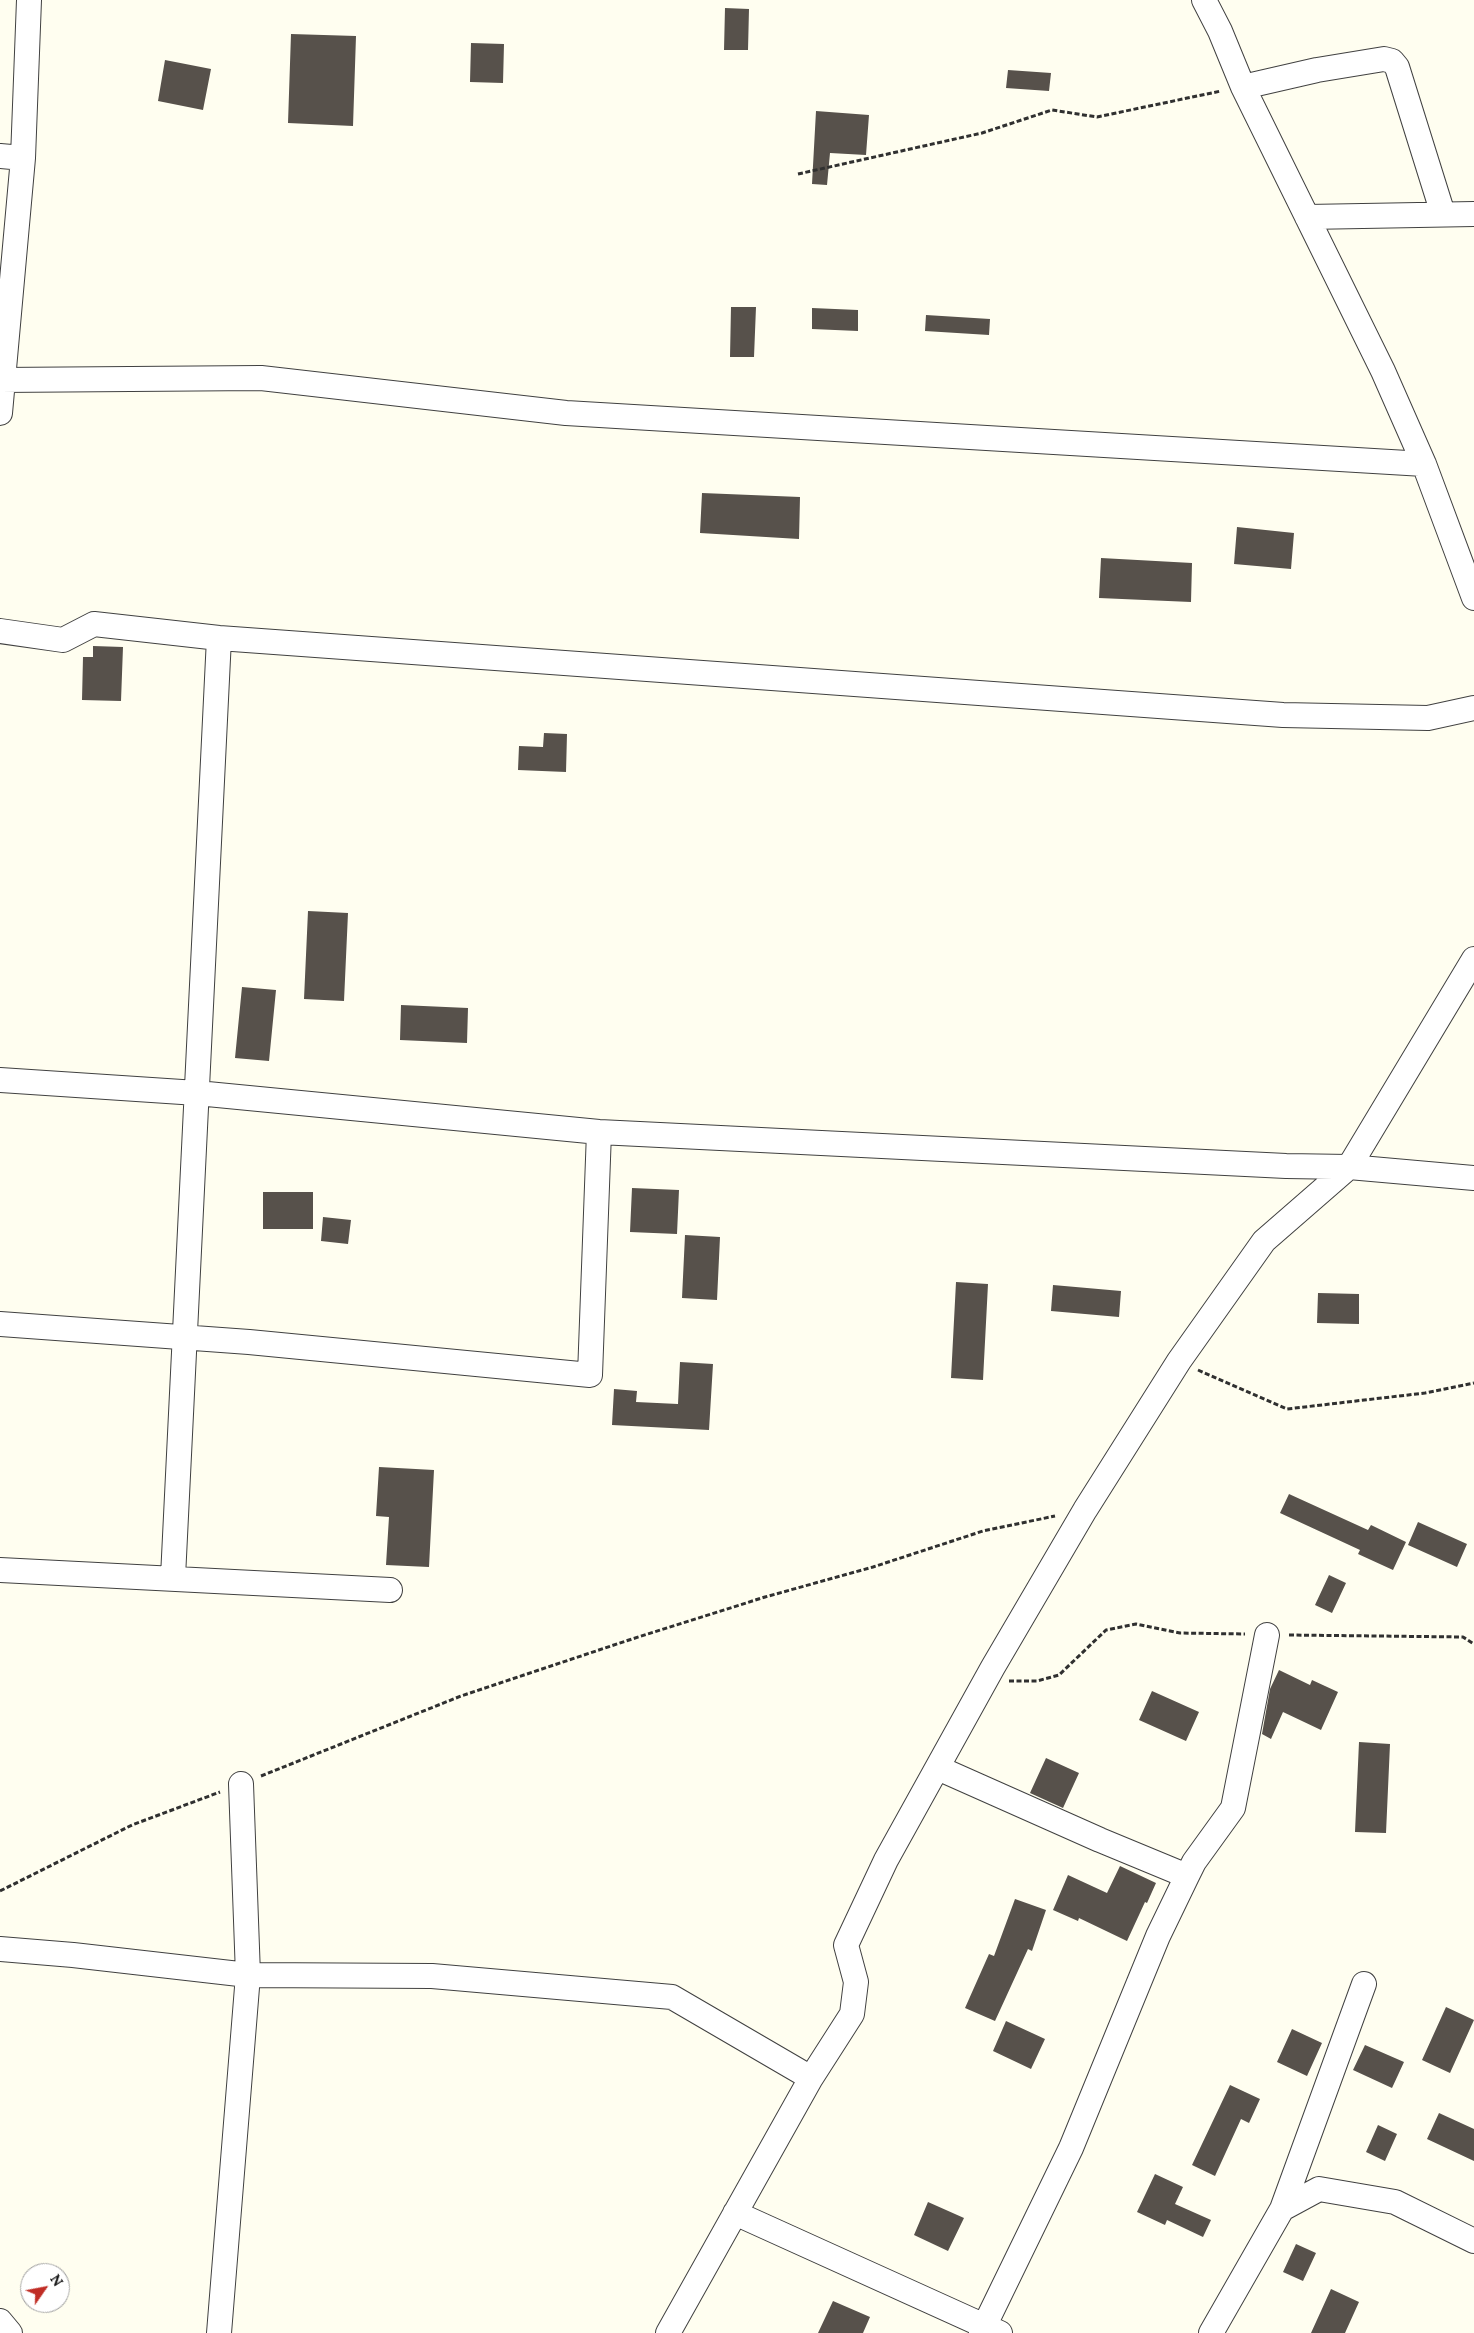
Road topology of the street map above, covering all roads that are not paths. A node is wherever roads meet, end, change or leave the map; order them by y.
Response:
1 (29, 0) edge
2 (1204, 0) edge
3 (1243, 87) junction
4 (0, 156) edge
5 (23, 158) junction
6 (1443, 214) junction
7 (1474, 214) edge
8 (1307, 217) junction
9 (1, 380) edge
10 (0, 413) edge
11 (1424, 464) junction
12 (1474, 598) edge
13 (0, 631) edge
14 (219, 638) junction
15 (1474, 708) edge
16 (1474, 959) edge
17 (0, 1080) edge
18 (197, 1093) junction
19 (599, 1132) junction
20 (1349, 1167) junction
21 (1474, 1178) edge
22 (0, 1324) edge
23 (185, 1338) junction
24 (0, 1570) edge
25 (173, 1577) junction
26 (390, 1590) dead end
27 (1267, 1635) road end
28 (938, 1768) junction
29 (242, 1784) road end
30 (1187, 1876) junction
31 (0, 1949) edge
32 (248, 1975) junction
33 (1364, 1984) dead end
34 (811, 2078) junction
35 (1282, 2209) junction
36 (735, 2213) junction
37 (1474, 2241) edge
38 (0, 2321) edge
39 (988, 2331) edge
40 (10, 2333) edge
41 (219, 2333) edge
42 (668, 2333) edge
43 (1211, 2333) edge

1 - 5 street
2 - 3 street
3 - 6 street
3 - 8 street
4 - 5 street
5 - 9 street
6 - 7 street
6 - 8 street
8 - 11 street
9 - 10 street
9 - 11 street
11 - 12 street
13 - 14 street
14 - 15 street
14 - 18 street
16 - 20 street
17 - 18 street
18 - 19 street
18 - 23 street
19 - 20 street
19 - 23 street
20 - 21 street
20 - 28 street
22 - 23 street
23 - 25 street
24 - 25 street
25 - 26 street
27 - 30 street
28 - 30 street
28 - 34 street
29 - 32 street
30 - 39 street
31 - 32 street
32 - 34 street
32 - 41 street
33 - 35 street
34 - 36 street
35 - 37 street
35 - 43 street
36 - 39 street
36 - 42 street
38 - 40 street

